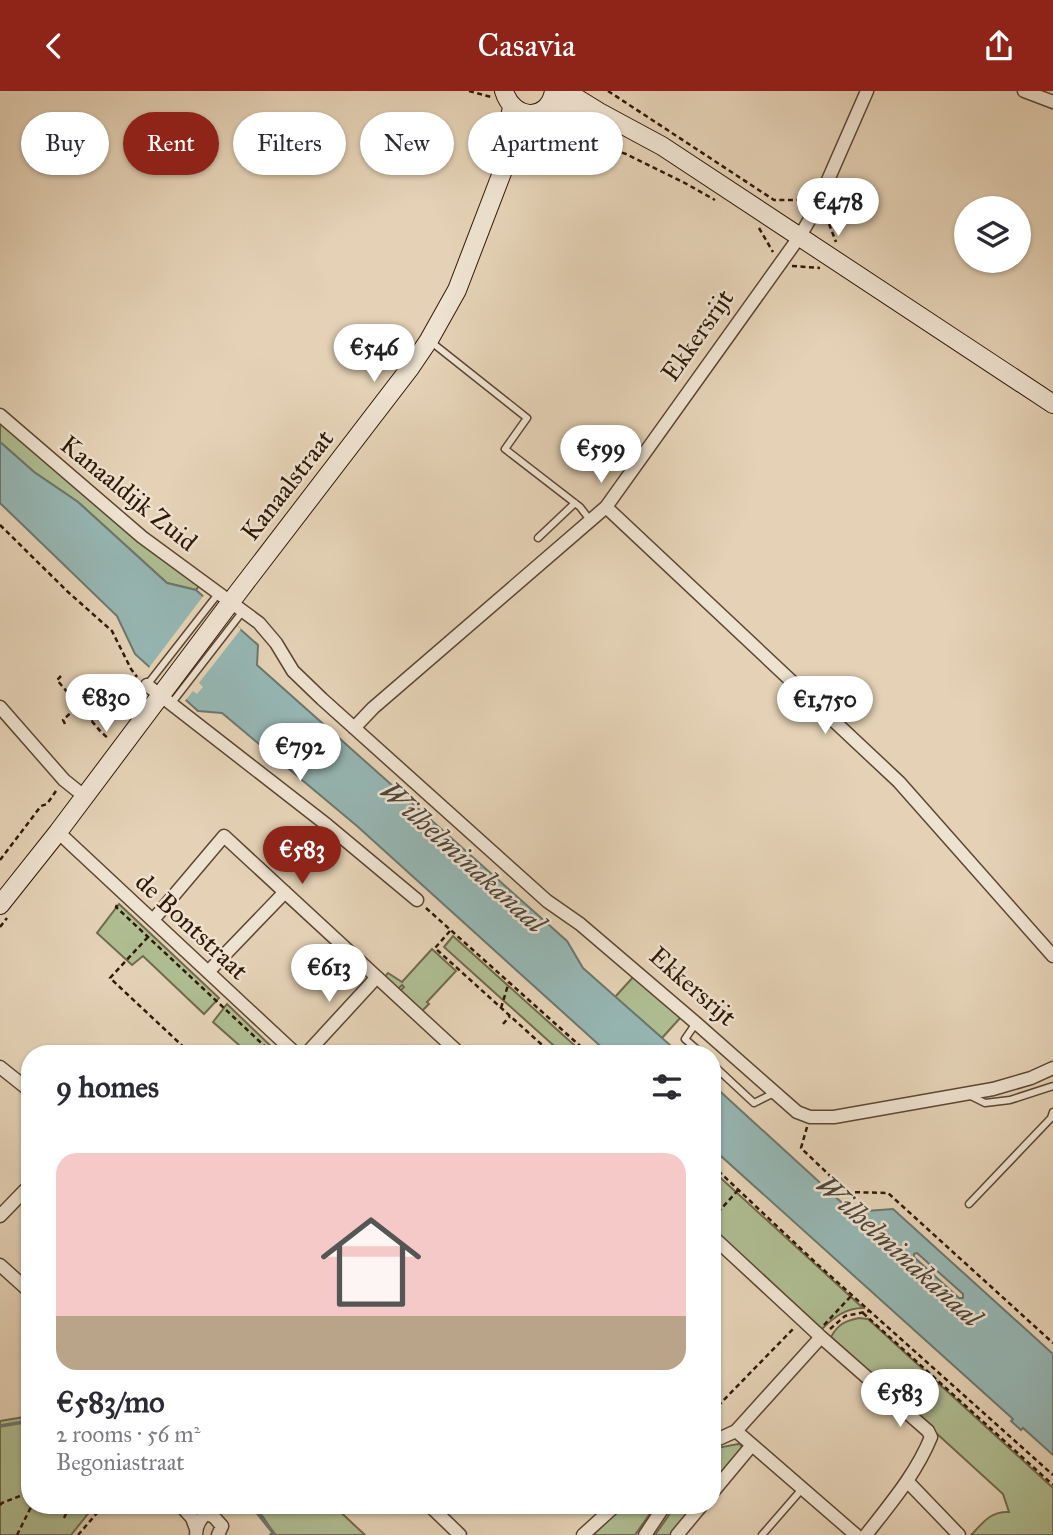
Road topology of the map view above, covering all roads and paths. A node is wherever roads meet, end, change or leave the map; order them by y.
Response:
1 (469, 91) edge
2 (608, 91) edge
3 (866, 91) edge
4 (1024, 91) edge
5 (554, 95) edge
6 (508, 102) edge
7 (1053, 102) edge
8 (623, 153) edge
9 (716, 201) dead end
10 (818, 203) junction
11 (759, 227) dead end
12 (800, 236) junction
13 (823, 261) junction
14 (781, 262) junction
15 (429, 340) junction
16 (1053, 404) edge
17 (0, 415) edge
18 (575, 503) junction
19 (606, 507) junction
20 (591, 521) junction
21 (0, 525) edge
22 (538, 538) dead end
23 (227, 607) junction
24 (61, 675) dead end
25 (163, 690) junction
26 (78, 706) junction
27 (0, 707) edge
28 (107, 710) dead end
29 (91, 720) junction
30 (65, 724) dead end
31 (354, 728) junction
32 (109, 739) dead end
33 (64, 780) junction
34 (84, 796) junction
35 (58, 832) junction
36 (0, 860) edge
37 (123, 893) junction
38 (285, 893) junction
39 (417, 900) joint
40 (0, 905) edge
41 (153, 920) junction
42 (451, 930) junction
43 (148, 937) junction
44 (1053, 956) edge
45 (208, 972) junction
46 (376, 978) junction
47 (509, 982) junction
48 (501, 1008) junction
49 (510, 1016) junction
50 (696, 1023) junction
51 (503, 1024) dead end
52 (181, 1045) edge
53 (263, 1045) edge
54 (286, 1045) edge
55 (314, 1045) edge
56 (450, 1045) edge
57 (542, 1045) edge
58 (578, 1045) edge
59 (692, 1045) edge
60 (721, 1045) edge
61 (721, 1045) edge
62 (0, 1067) edge
63 (1053, 1068) edge
64 (721, 1072) edge
65 (21, 1084) edge
66 (1053, 1086) edge
67 (774, 1093) junction
68 (968, 1094) junction
69 (1053, 1112) edge
70 (810, 1117) junction
71 (721, 1173) edge
72 (740, 1189) junction
73 (21, 1194) edge
74 (969, 1204) dead end
75 (721, 1209) edge
76 (0, 1216) edge
77 (721, 1244) edge
78 (0, 1265) edge
79 (21, 1284) edge
80 (853, 1294) junction
81 (870, 1311) junction
82 (863, 1313) junction
83 (803, 1319) junction
84 (819, 1334) junction
85 (1053, 1343) edge
86 (721, 1403) edge
87 (736, 1431) junction
88 (721, 1438) edge
89 (752, 1445) junction
90 (1053, 1475) edge
91 (721, 1482) edge
92 (908, 1482) junction
93 (1053, 1485) edge
94 (803, 1489) junction
95 (21, 1496) edge
96 (0, 1505) edge
97 (28, 1514) edge
98 (66, 1514) edge
99 (96, 1514) edge
100 (188, 1514) edge
101 (201, 1514) edge
102 (210, 1514) edge
103 (439, 1514) edge
104 (606, 1514) edge
105 (659, 1514) edge
106 (694, 1514) edge
107 (64, 1518) dead end
108 (196, 1532) edge
109 (17, 1535) edge
110 (78, 1535) edge
111 (218, 1535) edge
112 (460, 1535) edge
113 (583, 1535) edge
114 (645, 1535) edge
115 (677, 1535) edge
116 (762, 1535) edge
117 (856, 1535) edge
118 (866, 1535) edge
119 (959, 1535) edge

1 - 6 path
2 - 10 path
3 - 10 street, Ekkersrijt
4 - 7 street
5 - 6 street
5 - 12 street
6 - 15 street, Kanaalstraat
8 - 9 path
10 - 12 street, Ekkersrijt
10 - 13 path
11 - 14 path
12 - 13 street
12 - 14 street, Ekkersrijt
13 - 16 street
14 - 19 street, Ekkersrijt
15 - 18 lane
15 - 23 street, Kanaalstraat
17 - 23 street, Kanaaldijk Zuid
18 - 20 lane
18 - 22 lane
19 - 20 street, Ekkersrijt
19 - 44 street
20 - 31 street, Ekkersrijt
21 - 25 path
23 - 25 street, Kanaalstraat
23 - 31 street, Ekkersrijt
24 - 26 path
25 - 34 street, Kanaalstraat
25 - 39 street
26 - 29 path
26 - 30 path
27 - 33 street
28 - 29 path
29 - 32 path
31 - 50 street, Ekkersrijt
33 - 34 street
33 - 36 path
34 - 35 street, Kanaalstraat
35 - 37 street, de Bontstraat
35 - 40 street, Kanaalstraat
37 - 41 street, de Bontstraat
37 - 43 path
38 - 41 street
38 - 45 street
38 - 46 street
39 - 42 path
41 - 45 street, de Bontstraat
42 - 47 path
42 - 48 path
43 - 52 path
43 - 53 path
45 - 54 street, de Bontstraat
46 - 55 street
46 - 56 street
47 - 48 path
47 - 58 path
48 - 49 path
49 - 51 path
49 - 57 path
50 - 59 lane
50 - 61 street, Ekkersrijt
60 - 67 street, Ekkersrijt
62 - 65 street
63 - 68 street
64 - 67 lane
66 - 68 lane
67 - 70 street, Ekkersrijt
68 - 70 street
69 - 74 lane
70 - 85 path
71 - 72 path
72 - 75 path
72 - 80 path
73 - 76 street
77 - 83 street
78 - 79 street
80 - 81 path
80 - 84 path
81 - 82 path
81 - 90 path
82 - 84 path
82 - 93 path
83 - 84 street
83 - 86 path
84 - 87 street
84 - 92 street
87 - 88 street
87 - 89 street
89 - 91 street
89 - 94 street
92 - 118 street
92 - 119 street
94 - 116 lane
94 - 117 street
95 - 96 path
97 - 109 path
98 - 107 path
99 - 110 path
100 - 108 street
101 - 108 street
102 - 111 street
103 - 112 street
104 - 113 street
105 - 114 street
106 - 115 street

